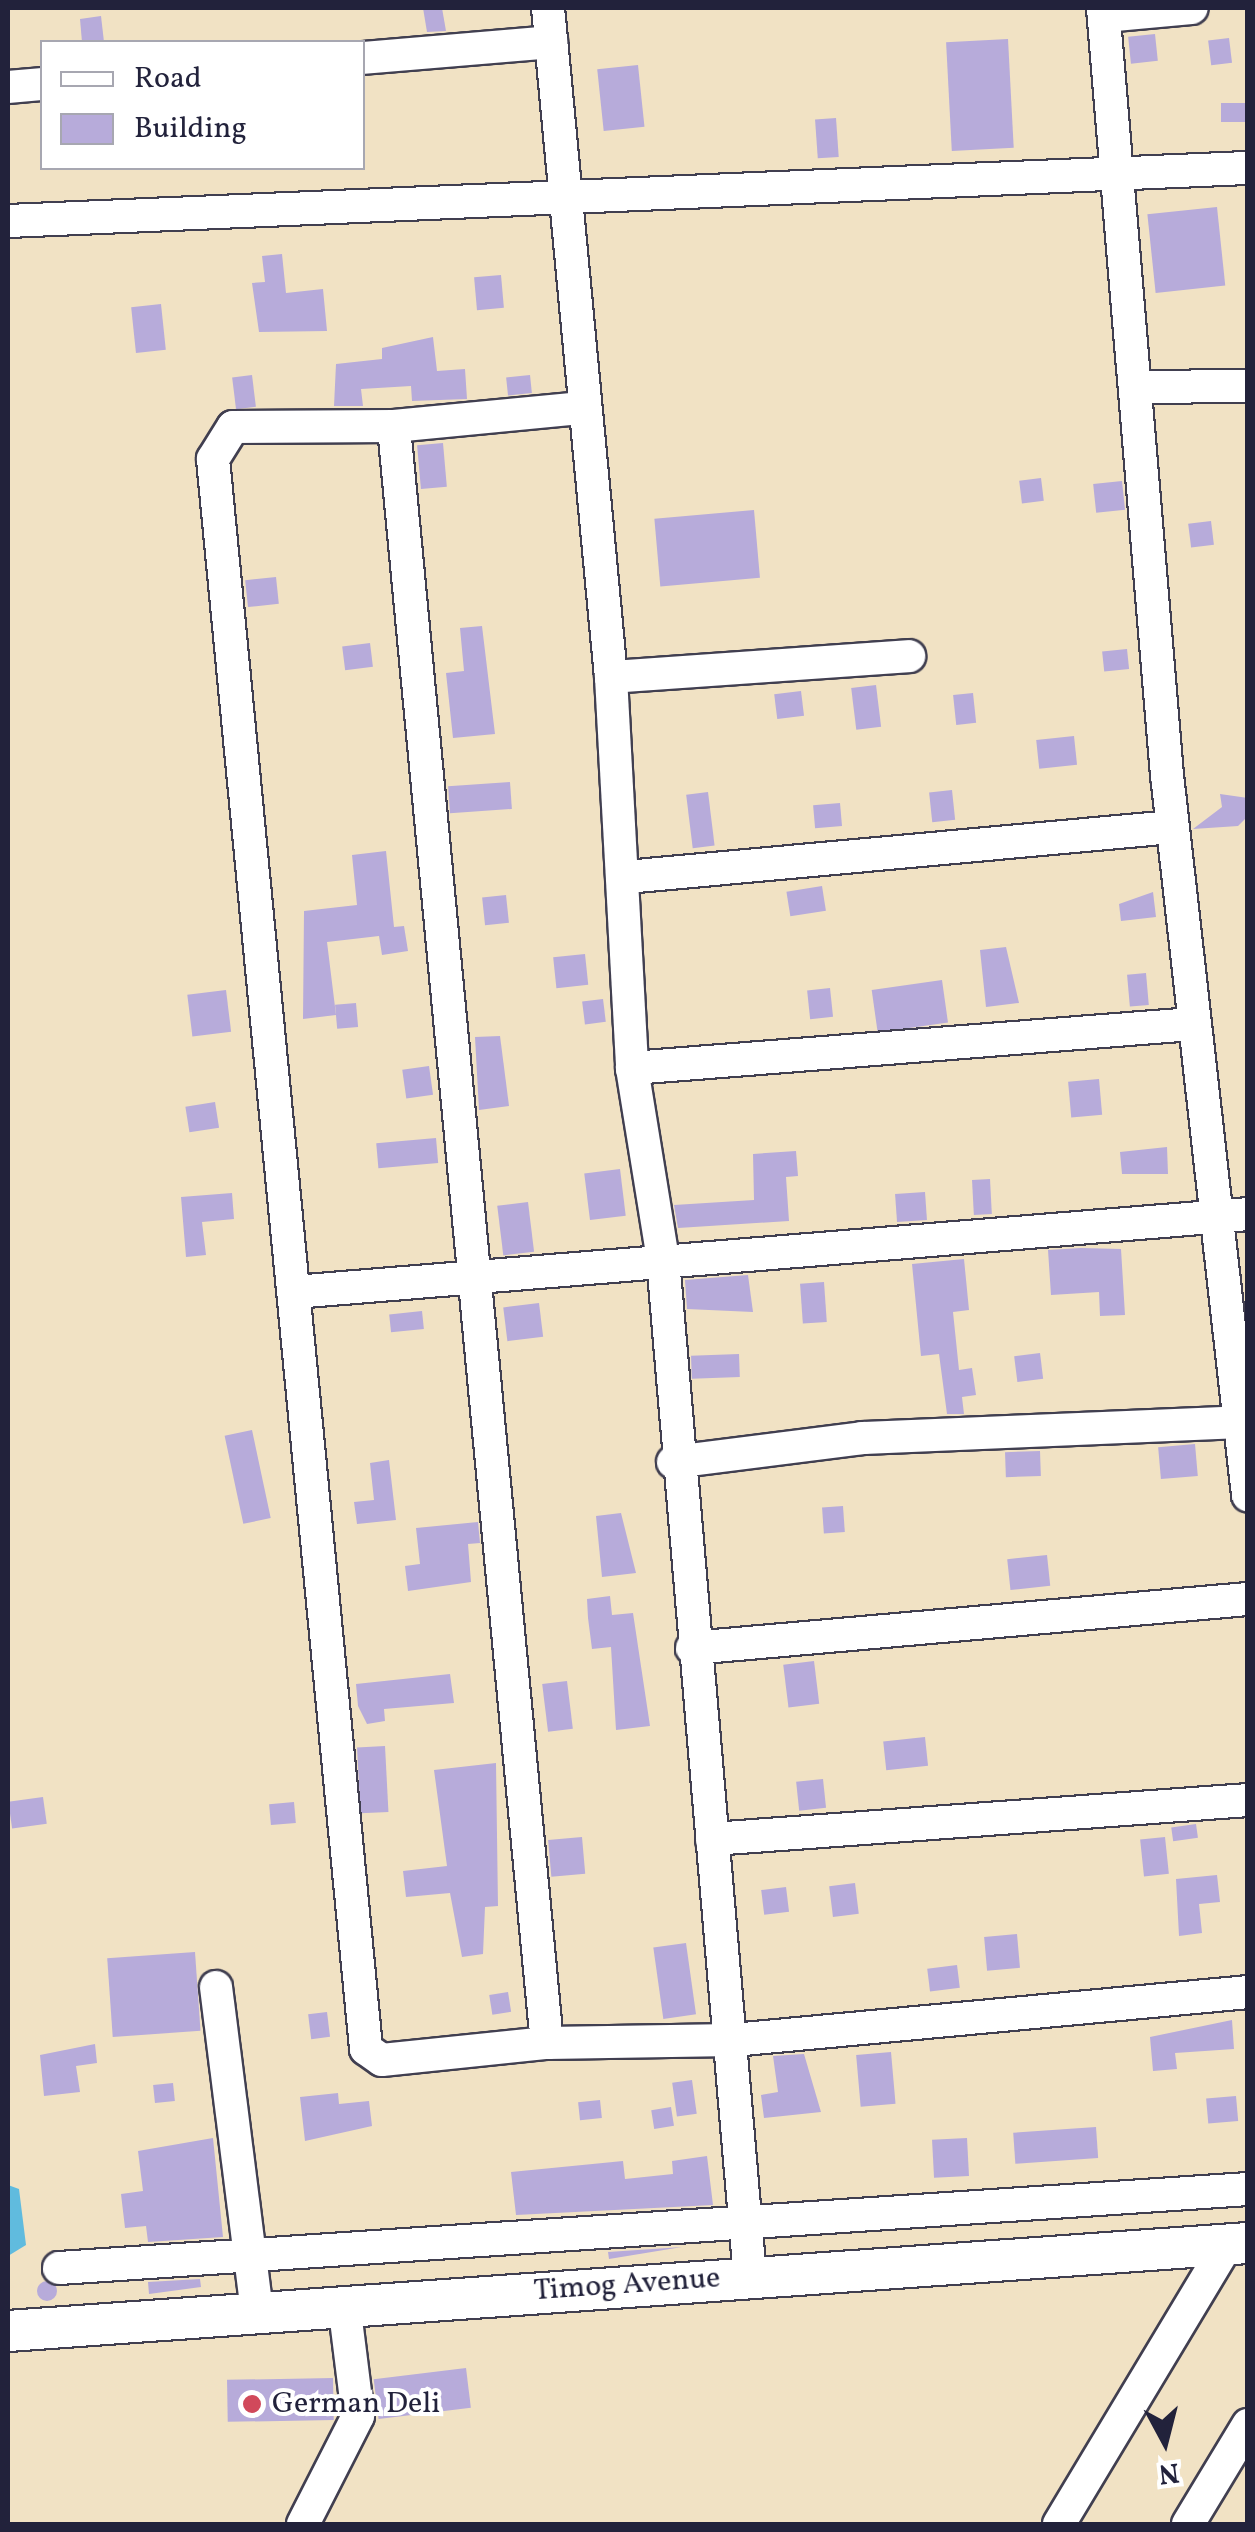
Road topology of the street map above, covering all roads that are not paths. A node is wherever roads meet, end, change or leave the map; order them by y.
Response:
1 (548, 8) edge
2 (1192, 8) edge
3 (1104, 12) edge
4 (551, 42) junction
5 (365, 58) edge
6 (40, 84) edge
7 (8, 87) edge
8 (1248, 168) edge
9 (1118, 174) junction
10 (567, 192) junction
11 (8, 222) edge
12 (1135, 386) junction
13 (1248, 386) edge
14 (582, 408) junction
15 (394, 426) junction
16 (909, 656) dead end
17 (611, 677) junction
18 (1172, 827) junction
19 (626, 877) junction
20 (1192, 1024) junction
21 (632, 1068) junction
22 (1248, 1214) edge
23 (1211, 1217) junction
24 (663, 1260) junction
25 (474, 1274) junction
26 (294, 1292) junction
27 (1237, 1422) junction
28 (673, 1462) junction
29 (1248, 1495) edge
30 (1248, 1599) edge
31 (692, 1648) junction
32 (1248, 1800) edge
33 (712, 1839) junction
34 (216, 1987) dead end
35 (1248, 1992) edge
36 (733, 2040) junction
37 (547, 2043) junction
38 (1248, 2189) edge
39 (746, 2218) junction
40 (1237, 2244) edge
41 (250, 2255) junction
42 (60, 2268) dead end
43 (750, 2276) junction
44 (344, 2304) junction
45 (257, 2310) junction
46 (8, 2330) edge
47 (1248, 2425) edge
48 (303, 2524) edge
49 (1059, 2524) edge
50 (1188, 2524) edge

1 - 4 street
2 - 3 street
3 - 9 street
4 - 5 street
4 - 10 street
6 - 7 street
8 - 9 street
9 - 10 street
9 - 12 street
10 - 11 street
10 - 14 street
12 - 13 street
12 - 18 street
14 - 15 street
14 - 17 street
15 - 25 street
15 - 26 street
16 - 17 street
17 - 19 street
18 - 19 street
18 - 20 street
19 - 21 street
20 - 21 street
20 - 23 street
21 - 24 street
22 - 23 street
23 - 24 street
23 - 27 street
24 - 25 street
24 - 28 street
25 - 26 street
25 - 37 street
26 - 37 street
27 - 28 street
27 - 29 street
28 - 31 street
30 - 31 street
31 - 33 street
32 - 33 street
33 - 36 street
34 - 41 street
35 - 36 street
36 - 37 street
36 - 39 street
38 - 39 street
39 - 41 street
39 - 43 street
40 - 43 main road, Timog Avenue
40 - 49 street
41 - 42 street
41 - 45 street
43 - 44 main road, Timog Avenue
44 - 45 main road, Timog Avenue
44 - 48 street
45 - 46 main road, Timog Avenue
47 - 50 street

